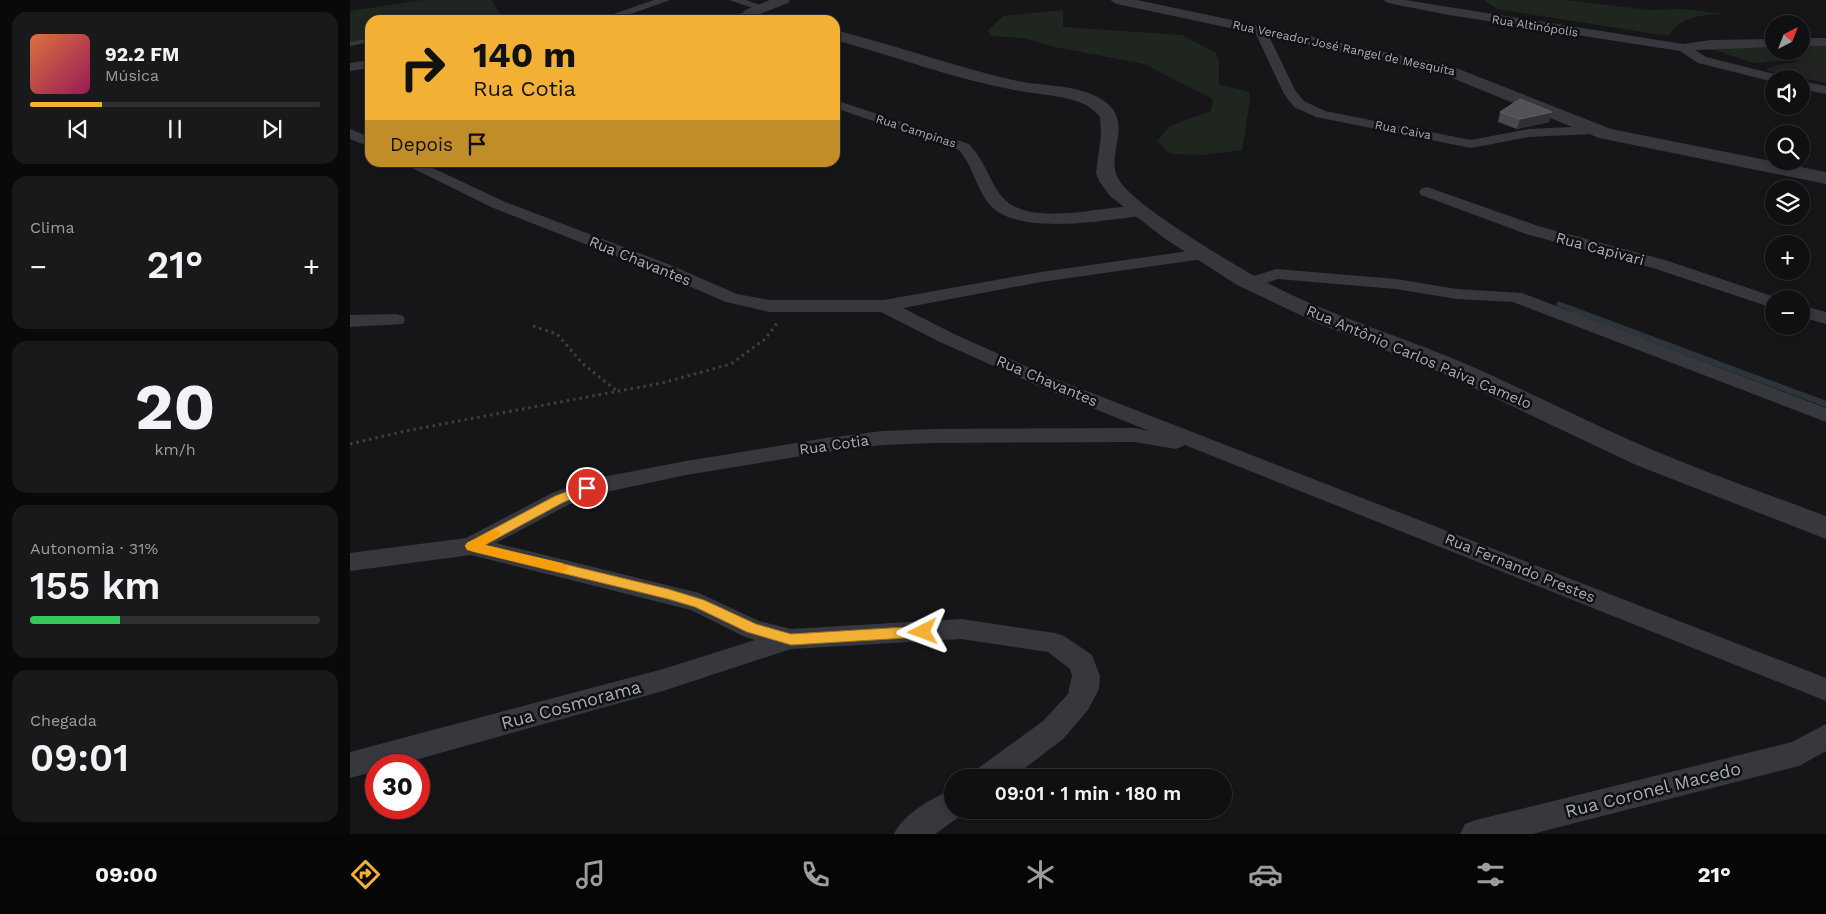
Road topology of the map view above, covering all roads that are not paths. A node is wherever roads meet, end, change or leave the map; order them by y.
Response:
1 (665, 0) edge
2 (734, 0) edge
3 (783, 0) edge
4 (1117, 0) edge
5 (1388, 0) edge
6 (1415, 2) edge
7 (756, 10) junction
8 (618, 15) edge
9 (743, 15) edge
10 (766, 15) edge
11 (1260, 30) junction
12 (840, 36) edge
13 (365, 41) edge
14 (1810, 42) edge
15 (1826, 42) edge
16 (1765, 43) edge
17 (350, 44) edge
18 (1683, 48) junction
19 (365, 65) edge
20 (350, 67) edge
21 (1765, 76) edge
22 (1810, 87) edge
23 (1826, 90) edge
24 (840, 106) edge
25 (1592, 130) junction
26 (350, 133) edge
27 (365, 140) edge
28 (418, 167) edge
29 (1826, 178) edge
30 (1426, 192) dead end
31 (1142, 211) junction
32 (1203, 254) junction
33 (1251, 283) junction
34 (1765, 299) edge
35 (884, 306) junction
36 (1810, 314) edge
37 (1826, 318) edge
38 (396, 320) dead end
39 (350, 321) edge
40 (1826, 415) edge
41 (1213, 447) junction
42 (1826, 528) edge
43 (471, 546) junction
44 (350, 562) edge
45 (791, 639) junction
46 (1826, 690) edge
47 (1826, 736) edge
48 (350, 765) edge
49 (1000, 769) edge
50 (944, 810) edge
51 (910, 834) edge
52 (1476, 834) edge

1 - 8 street
2 - 7 street
3 - 7 street
4 - 11 street, Rua Vereador José Rangel de Mesquita
5 - 6 street, Rua Altinópolis
6 - 18 street, Rua Altinópolis
7 - 9 street
7 - 10 street
11 - 25 street, Rua Vereador José Rangel de Mesquita
11 - 25 street, Rua Caiva
12 - 31 street, Rua Antônio Carlos Paiva Camelo
13 - 17 lane
14 - 15 street
16 - 18 street
18 - 21 street
19 - 20 street
22 - 23 street
24 - 31 street, Rua Campinas
25 - 29 street, Rua Vereador José Rangel de Mesquita
26 - 27 street
28 - 35 street, Rua Chavantes
30 - 34 street, Rua Capivari
31 - 32 street, Rua Antônio Carlos Paiva Camelo
32 - 33 street, Rua Antônio Carlos Paiva Camelo
32 - 35 street, Rua Chavantes
33 - 40 street
33 - 42 street, Rua Antônio Carlos Paiva Camelo
35 - 41 street, Rua Chavantes
36 - 37 street
38 - 39 street
41 - 43 street, Rua Cotia
41 - 46 street, Rua Fernando Prestes
43 - 44 street
43 - 45 street
45 - 48 street, Rua Cosmorama
45 - 49 street
47 - 52 street, Rua Coronel Macedo
50 - 51 street

